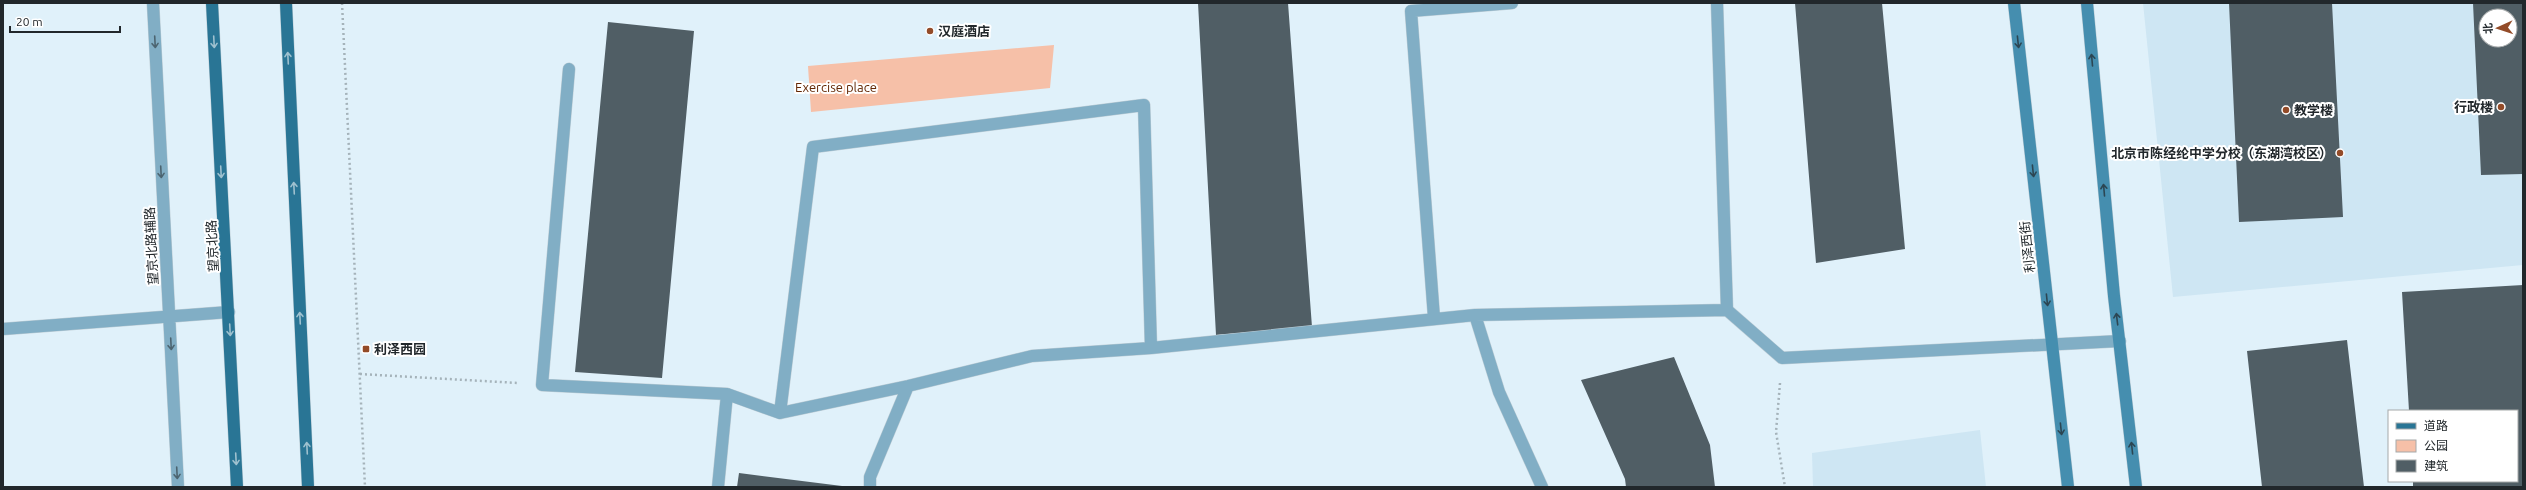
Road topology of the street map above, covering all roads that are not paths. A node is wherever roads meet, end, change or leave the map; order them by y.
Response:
1 (152, 3) edge
2 (212, 3) edge
3 (286, 3) edge
4 (1512, 3) edge
5 (1717, 3) edge
6 (2014, 3) edge
7 (2087, 3) edge
8 (569, 69) dead end
9 (1727, 310) junction
10 (229, 312) junction
11 (1475, 315) junction
12 (169, 316) junction
13 (1434, 318) junction
14 (3, 329) edge
15 (2120, 341) junction
16 (2052, 345) junction
17 (1151, 348) junction
18 (908, 386) junction
19 (726, 394) junction
20 (780, 413) junction
21 (178, 487) edge
22 (237, 487) edge
23 (308, 487) edge
24 (718, 487) edge
25 (870, 487) edge
26 (1542, 487) edge
27 (2068, 487) edge
28 (2136, 487) edge

1 -> 12 street, 望京北路辅路
2 -> 10 main road, 望京北路
23 -> 3 main road
4 - 13 street
5 - 9 street
6 -> 16 street, 利泽西街
15 -> 7 street
8 - 19 street
9 - 11 street
9 - 16 street
10 - 12 street
10 -> 22 main road, 望京北路
11 - 13 street
11 - 26 street
12 - 14 street
12 -> 21 street, 望京北路辅路
13 - 17 street
15 - 16 street
28 -> 15 street
16 -> 27 street, 利泽西街
17 - 18 street
17 - 20 street
18 - 20 street
18 - 25 street
19 - 20 street
19 - 24 street

